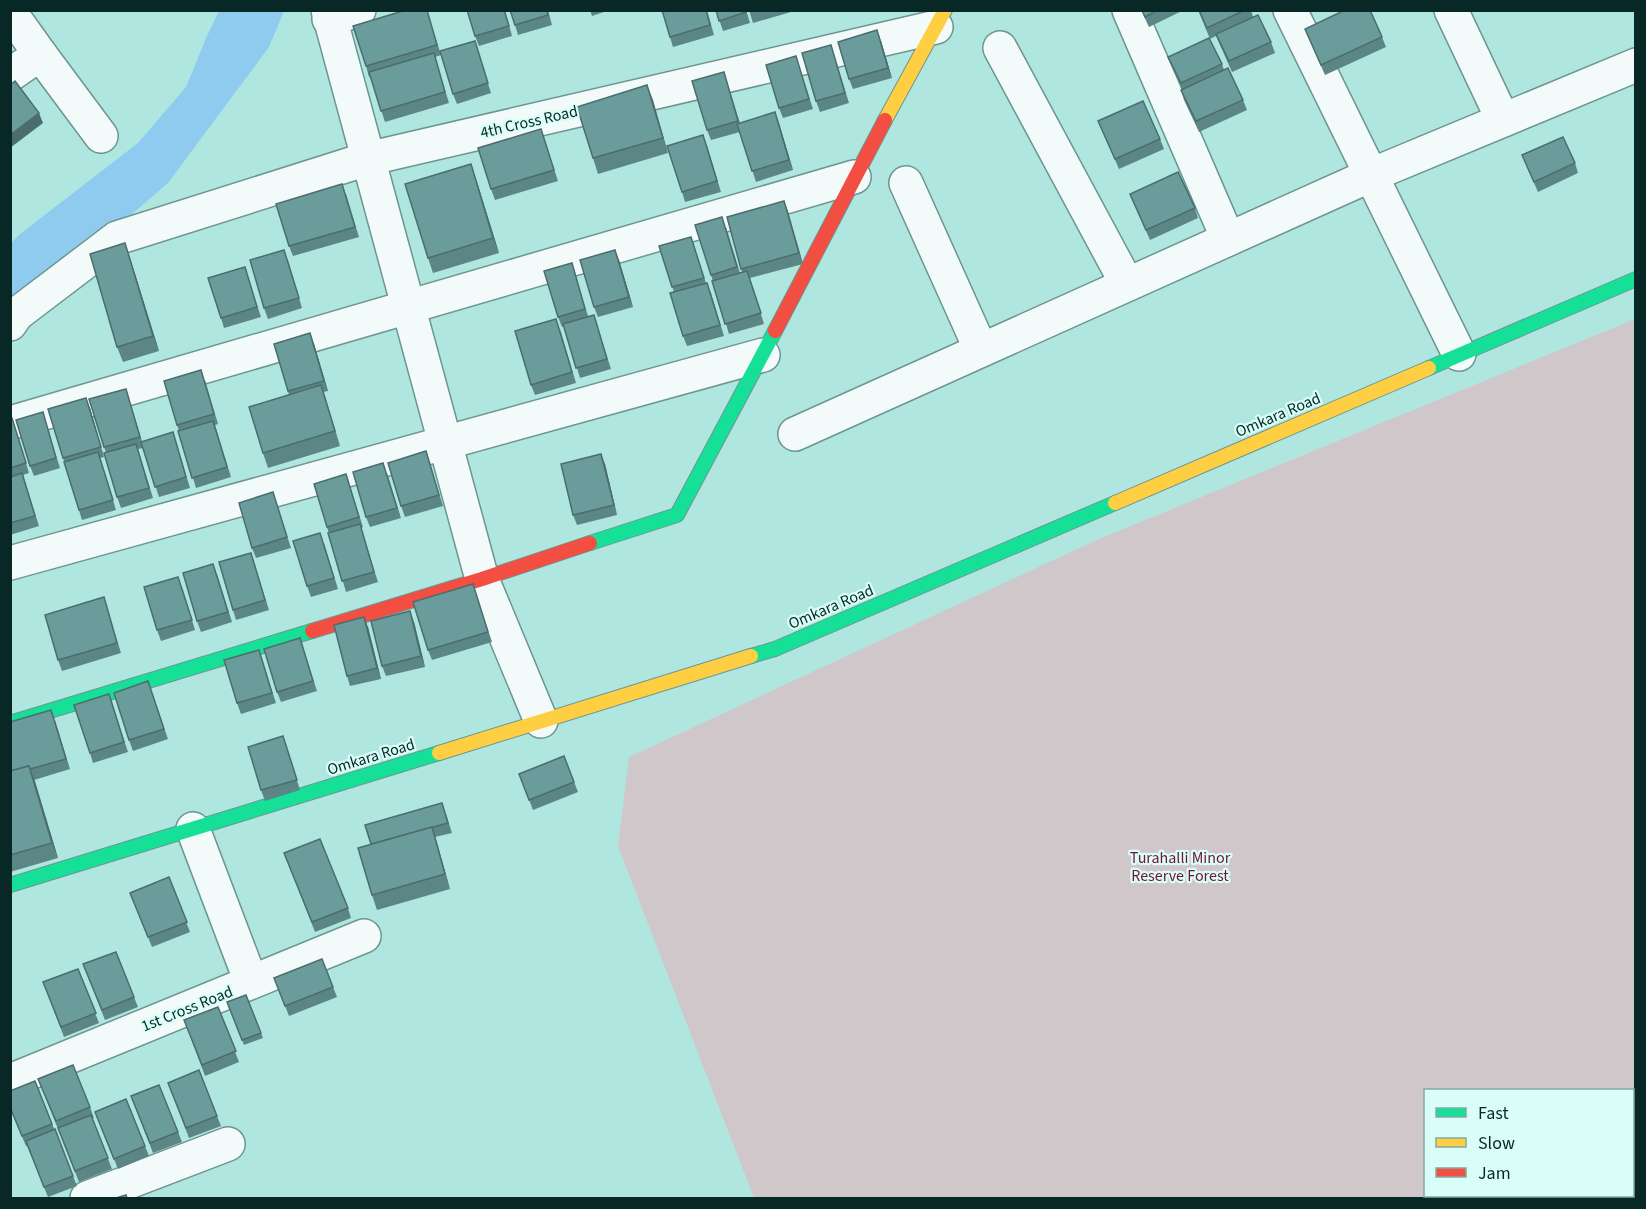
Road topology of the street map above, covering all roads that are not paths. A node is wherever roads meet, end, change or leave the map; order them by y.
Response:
1 (1129, 10) edge
2 (1290, 10) edge
3 (1450, 10) edge
4 (10, 12) edge
5 (338, 13) edge
6 (940, 19) edge
7 (1000, 48) dead end
8 (40, 54) junction
9 (1635, 65) edge
10 (10, 75) edge
11 (1503, 120) junction
12 (101, 136) dead end
13 (367, 159) junction
14 (1371, 175) junction
15 (854, 177) junction
16 (906, 183) dead end
17 (1228, 239) junction
18 (1635, 279) edge
19 (1127, 284) junction
20 (407, 306) junction
21 (10, 324) edge
22 (981, 350) junction
23 (1459, 354) junction
24 (763, 355) junction
25 (10, 423) edge
26 (795, 434) dead end
27 (445, 443) junction
28 (10, 563) edge
29 (482, 579) junction
30 (542, 721) junction
31 (10, 723) edge
32 (193, 829) junction
33 (10, 885) edge
34 (363, 936) dead end
35 (251, 982) junction
36 (10, 1082) edge
37 (228, 1144) dead end
38 (87, 1198) edge

1 - 17 street
2 - 14 street
3 - 11 street
4 - 8 street
5 - 13 street
6 - 13 street, 4th Cross Road
6 - 15 street
7 - 19 street
8 - 10 street
8 - 12 street
9 - 11 street
11 - 14 street
13 - 20 street
13 - 21 street, 4th Cross Road
14 - 17 street
14 - 23 street
15 - 20 street
15 - 24 street
16 - 22 street
17 - 19 street
18 - 23 street, Omkara Road
19 - 22 street
20 - 25 street
20 - 27 street
22 - 26 street
23 - 30 street, Omkara Road
24 - 27 street
24 - 29 street
27 - 28 street
27 - 29 street
29 - 30 street
29 - 31 street
30 - 32 street, Omkara Road
32 - 33 street, Omkara Road
32 - 35 street
34 - 35 street, 1st Cross Road
35 - 36 street, 1st Cross Road
37 - 38 street

